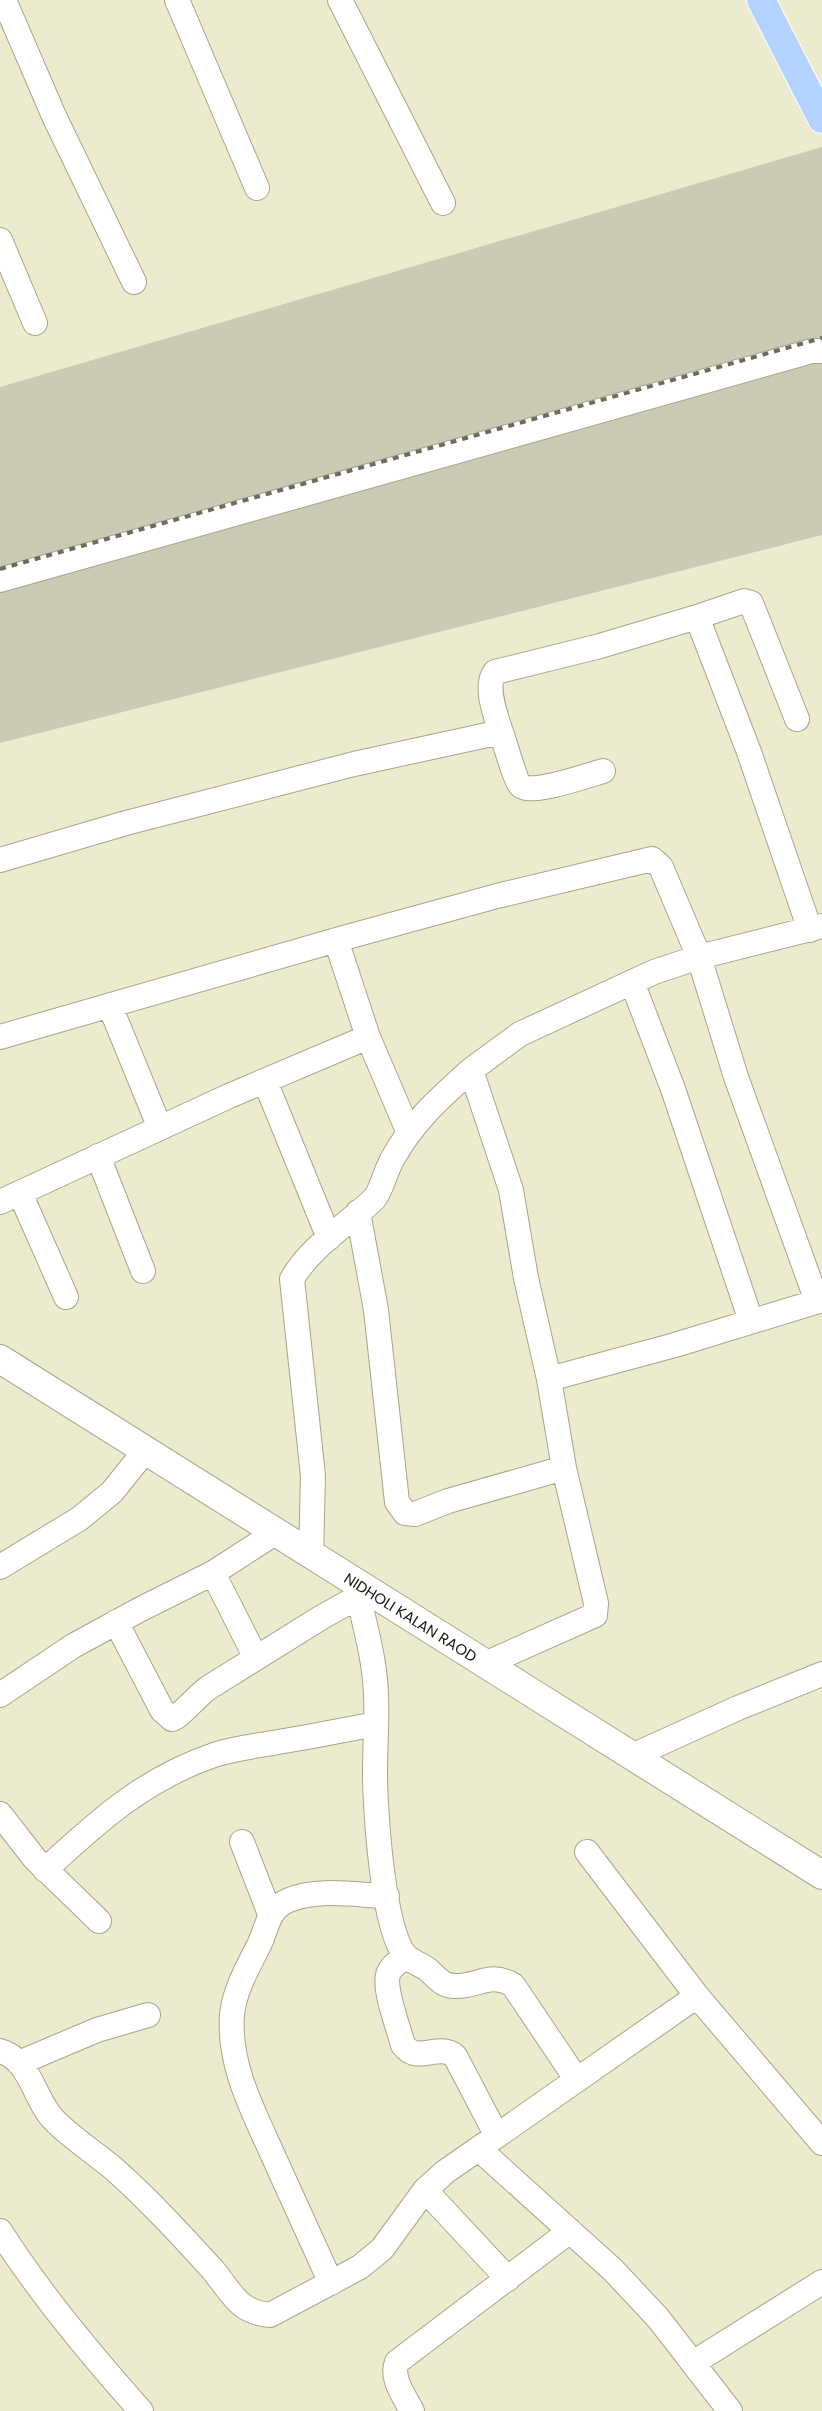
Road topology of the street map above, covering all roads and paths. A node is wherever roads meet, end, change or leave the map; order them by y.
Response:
1 (4, 0) edge
2 (177, 0) edge
3 (340, 0) edge
4 (762, 0) edge
5 (822, 119) edge
6 (257, 188) dead end
7 (443, 203) dead end
8 (0, 240) edge
9 (134, 282) dead end
10 (35, 323) dead end
11 (822, 352) edge
12 (0, 580) edge
13 (697, 617) junction
14 (797, 719) dead end
15 (501, 732) junction
16 (603, 771) dead end
17 (0, 860) edge
18 (819, 928) edge
19 (336, 940) junction
20 (699, 958) junction
21 (632, 982) junction
22 (110, 1006) junction
23 (0, 1037) edge
24 (368, 1038) junction
25 (472, 1070) junction
26 (265, 1080) junction
27 (160, 1128) junction
28 (409, 1133) junction
29 (98, 1156) junction
30 (10, 1197) edge
31 (358, 1212) junction
32 (329, 1238) junction
33 (143, 1271) dead end
34 (66, 1297) dead end
35 (820, 1300) edge
36 (751, 1321) junction
37 (0, 1360) edge
38 (549, 1378) junction
39 (145, 1451) junction
40 (564, 1468) junction
41 (275, 1532) junction
42 (311, 1556) junction
43 (0, 1567) edge
44 (214, 1573) junction
45 (357, 1590) junction
46 (116, 1622) junction
47 (256, 1658) junction
48 (484, 1664) junction
49 (822, 1674) edge
50 (0, 1695) edge
51 (376, 1724) junction
52 (632, 1756) junction
53 (0, 1814) edge
54 (242, 1842) dead end
55 (587, 1852) dead end
56 (45, 1870) junction
57 (822, 1876) edge
58 (386, 1896) junction
59 (270, 1914) junction
60 (99, 1921) dead end
61 (407, 1957) junction
62 (697, 1996) junction
63 (148, 2016) dead end
64 (10, 2057) edge
65 (576, 2080) junction
66 (488, 2143) junction
67 (822, 2143) edge
68 (425, 2190) junction
69 (0, 2231) edge
70 (570, 2231) junction
71 (508, 2279) junction
72 (331, 2283) junction
73 (818, 2292) edge
74 (693, 2362) junction
75 (142, 2411) edge
76 (412, 2411) edge
77 (730, 2411) edge

1 - 9 street
2 - 6 street
3 - 7 street
4 - 5 main road
8 - 10 street
11 - 12 street
13 - 14 street
13 - 15 street
13 - 18 street
15 - 16 street
15 - 17 street
18 - 20 street
19 - 20 street
19 - 22 street
19 - 24 street
20 - 21 street
20 - 35 street
21 - 25 street
21 - 36 street
22 - 23 street
22 - 27 street
24 - 26 street
24 - 28 street
25 - 28 street
25 - 38 street
26 - 27 street
26 - 32 street
27 - 29 street
28 - 31 street
29 - 30 street
29 - 33 street
30 - 34 street
31 - 32 street
31 - 40 street
32 - 42 street
35 - 36 street
36 - 38 street
37 - 39 street, NIDHOLI KALAN RAOD
38 - 40 street
39 - 41 street, NIDHOLI KALAN RAOD
39 - 43 street
40 - 48 street
41 - 42 street, NIDHOLI KALAN RAOD
41 - 44 street
42 - 45 street, NIDHOLI KALAN RAOD
44 - 46 street
44 - 47 street
45 - 47 street
45 - 48 street, NIDHOLI KALAN RAOD
45 - 51 street
46 - 47 street
46 - 50 street
48 - 52 street, NIDHOLI KALAN RAOD
49 - 52 street
51 - 56 street
51 - 58 street
52 - 57 street, NIDHOLI KALAN RAOD
53 - 56 street
54 - 59 street
55 - 62 street
56 - 60 street
58 - 59 street
58 - 61 street
59 - 72 street
61 - 65 street
61 - 66 street
62 - 65 street
62 - 67 street
63 - 64 street
64 - 72 street
65 - 66 street
66 - 68 street
66 - 70 street
68 - 71 street
68 - 72 street
69 - 75 street
70 - 71 street
70 - 74 street
71 - 76 street
73 - 74 street
74 - 77 street

